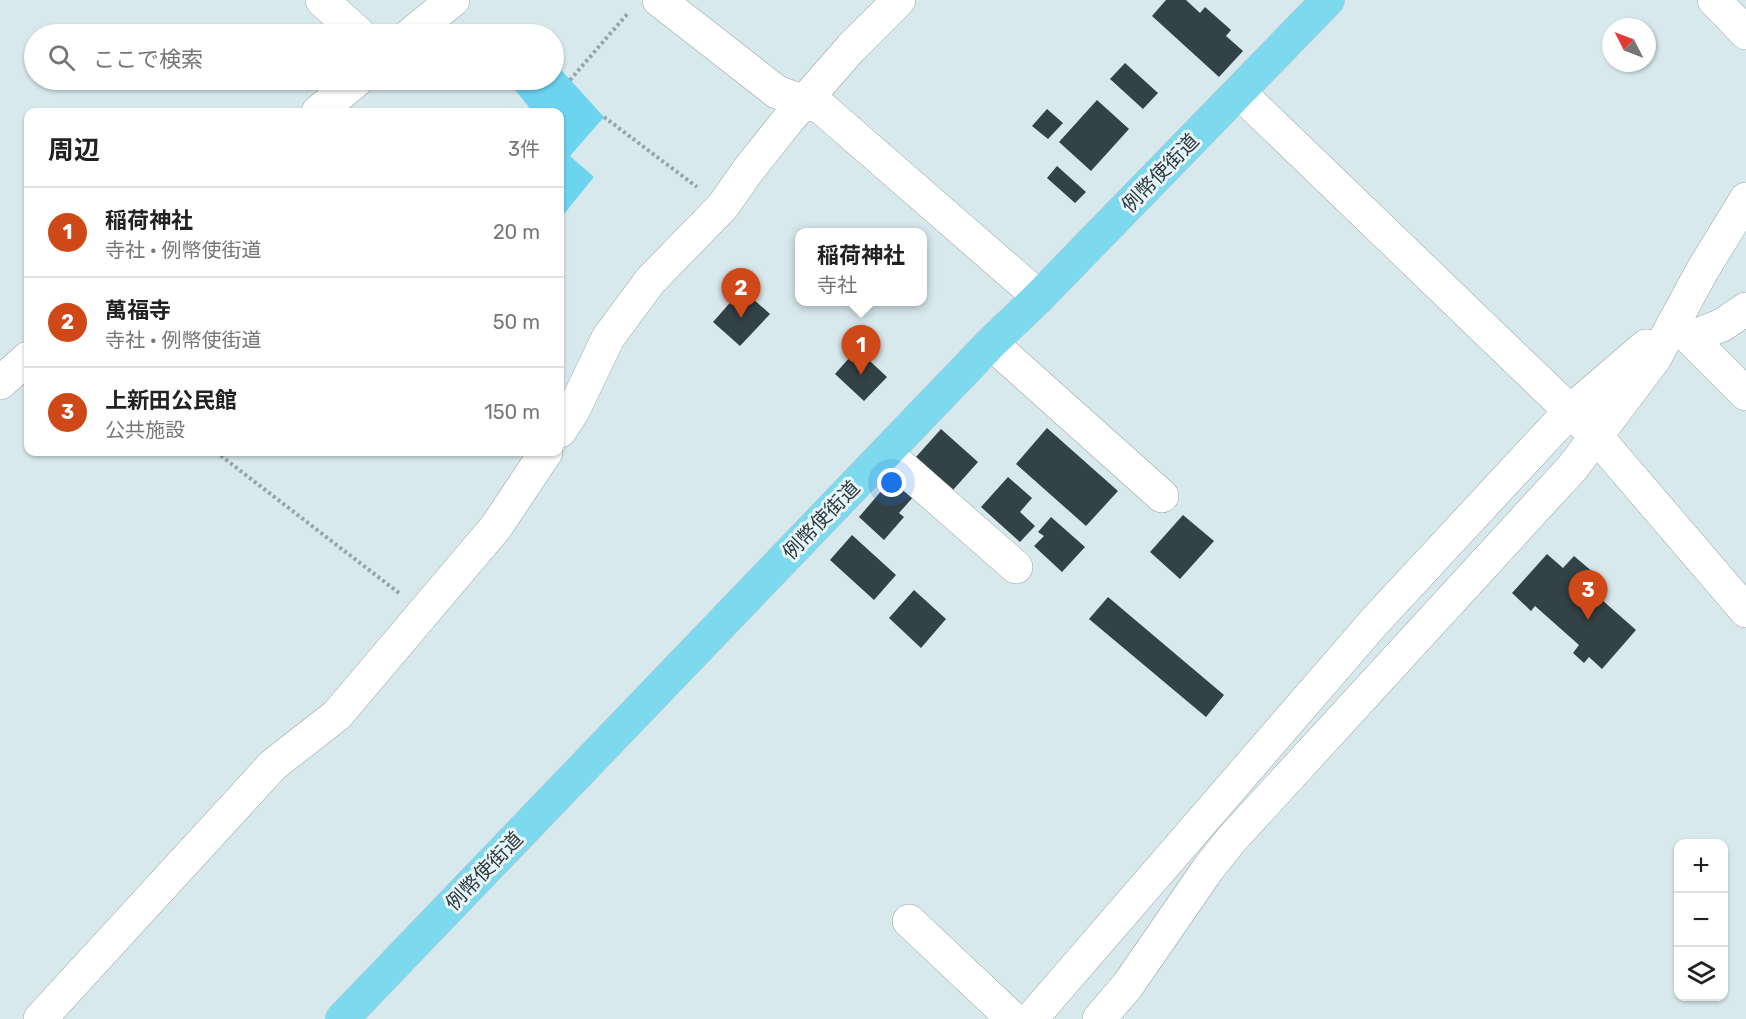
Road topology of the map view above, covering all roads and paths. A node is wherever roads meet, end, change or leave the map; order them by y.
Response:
1 (322, 0) edge
2 (453, 0) edge
3 (899, 0) edge
4 (1328, 0) edge
5 (1714, 0) edge
6 (645, 4) edge
7 (348, 24) edge
8 (423, 24) edge
9 (1746, 33) edge
10 (570, 80) dead end
11 (345, 90) edge
12 (1239, 92) junction
13 (805, 102) junction
14 (323, 108) edge
15 (604, 117) dead end
16 (1746, 199) edge
17 (723, 206) junction
18 (1039, 297) junction
19 (1746, 309) edge
20 (1682, 331) junction
21 (991, 343) junction
22 (24, 362) edge
23 (0, 383) edge
24 (1746, 394) edge
25 (1569, 412) junction
26 (564, 425) edge
27 (1596, 436) junction
28 (886, 453) junction
29 (221, 456) edge
30 (543, 456) edge
31 (1162, 496) dead end
32 (1016, 567) dead end
33 (1746, 611) edge
34 (423, 612) junction
35 (1375, 621) junction
36 (1405, 649) junction
37 (1226, 792) junction
38 (1252, 816) junction
39 (909, 921) dead end
40 (1046, 1014) edge
41 (40, 1019) edge
42 (342, 1019) edge
43 (1013, 1019) edge
44 (1099, 1019) edge

1 - 7 street
2 - 8 street
3 - 13 street
4 - 12 main road, 例幣使街道
5 - 9 street
6 - 10 path
6 - 13 street
11 - 14 street
12 - 18 main road, 例幣使街道
12 - 25 street
13 - 17 street
13 - 18 street
15 - 17 path
16 - 20 street
17 - 26 street
18 - 21 main road, 例幣使街道
19 - 20 street
20 - 24 street
20 - 25 street
20 - 27 street
21 - 28 main road, 例幣使街道
21 - 31 street
22 - 23 street
25 - 27 street
25 - 35 street
27 - 33 street
27 - 36 street
28 - 32 street
28 - 42 main road, 例幣使街道
29 - 34 path
30 - 34 street
34 - 41 street
35 - 36 street
35 - 37 street
36 - 38 street
37 - 38 street
37 - 40 street
38 - 44 street
39 - 43 street

